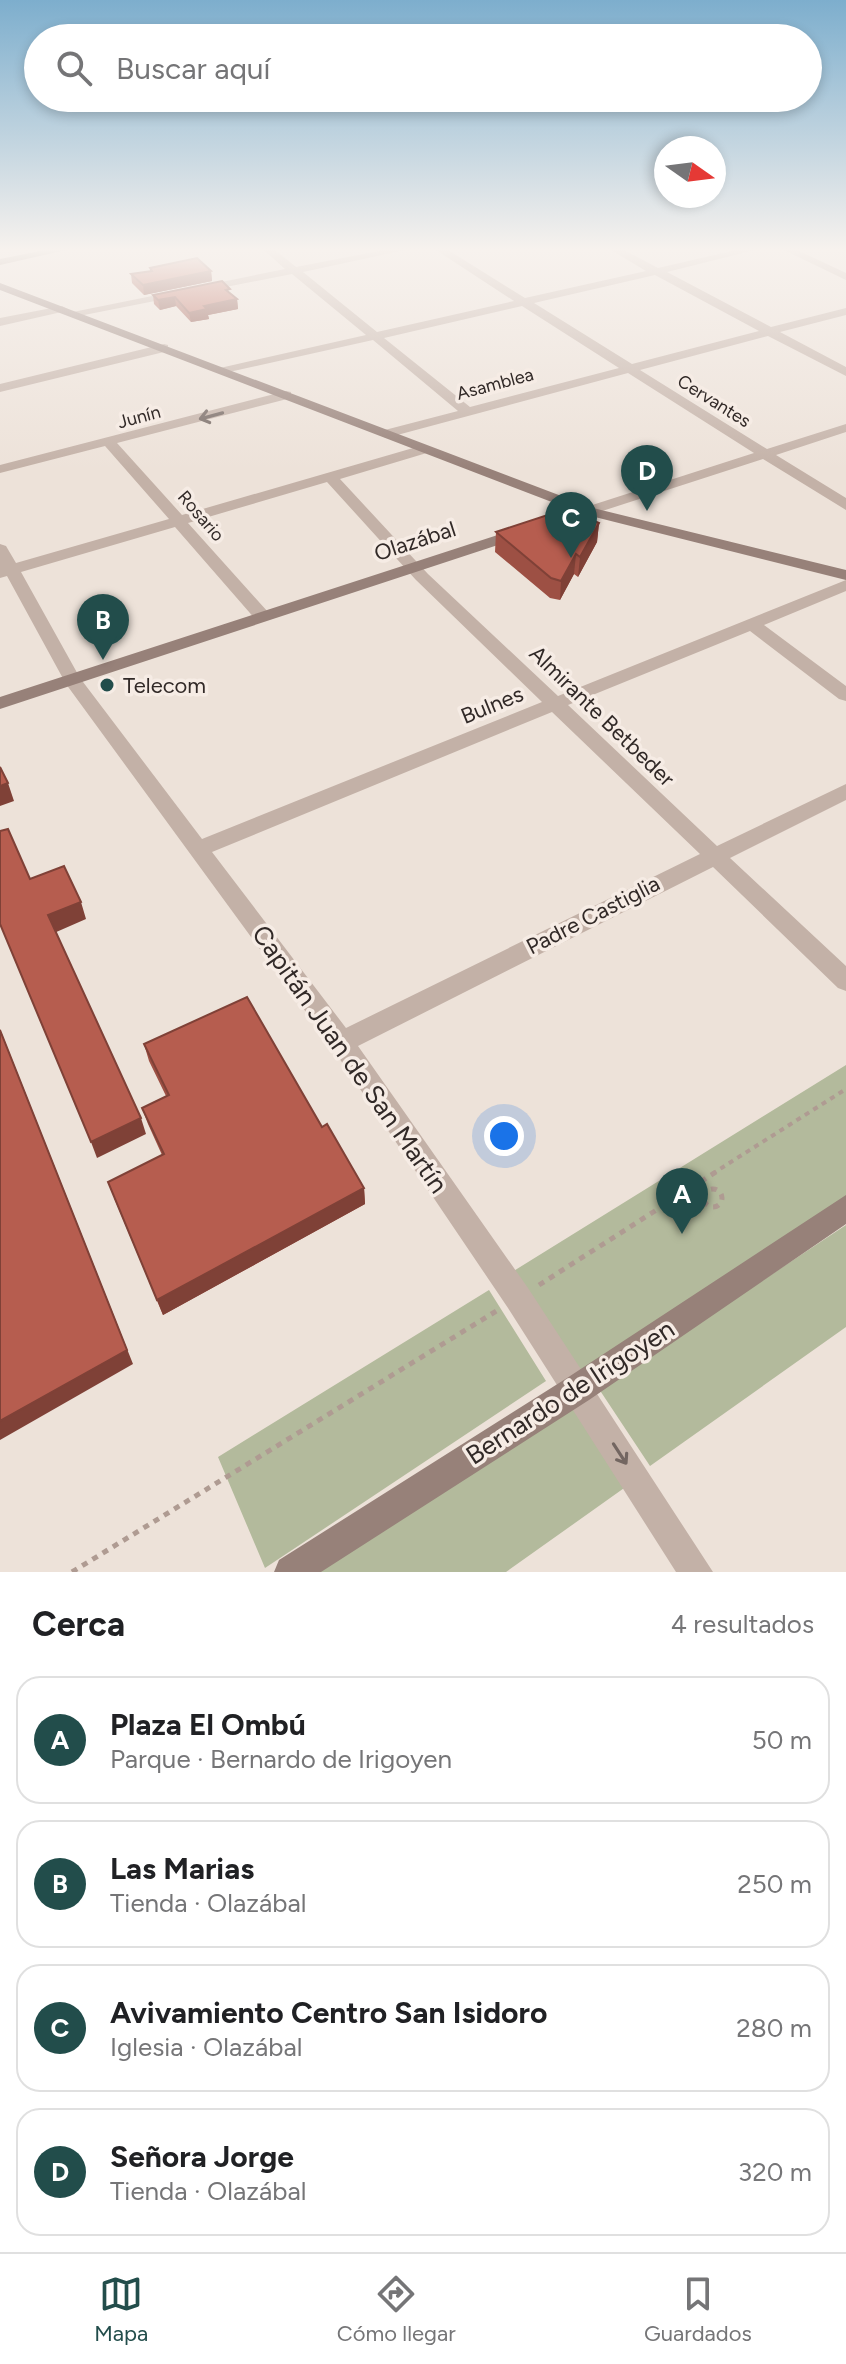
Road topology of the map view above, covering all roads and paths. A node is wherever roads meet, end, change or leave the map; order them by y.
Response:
1 (100, 323) edge
2 (362, 323) edge
3 (434, 323) edge
4 (557, 323) edge
5 (755, 323) edge
6 (802, 323) edge
7 (771, 332) junction
8 (378, 336) junction
9 (164, 348) junction
10 (630, 369) junction
11 (224, 371) junction
12 (846, 372) edge
13 (0, 388) edge
14 (286, 395) junction
15 (468, 412) junction
16 (846, 428) edge
17 (386, 434) junction
18 (110, 443) junction
19 (425, 449) junction
20 (765, 454) junction
21 (0, 469) edge
22 (331, 478) junction
23 (846, 505) edge
24 (588, 511) junction
25 (559, 520) edge
26 (179, 522) junction
27 (530, 529) edge
28 (0, 549) edge
29 (413, 567) junction
30 (6, 571) edge
31 (846, 575) edge
32 (846, 585) edge
33 (262, 616) junction
34 (753, 625) junction
35 (72, 680) junction
36 (846, 695) edge
37 (0, 703) edge
38 (556, 705) junction
39 (846, 791) edge
40 (199, 849) junction
41 (713, 855) junction
42 (846, 981) edge
43 (342, 1042) junction
44 (846, 1089) edge
45 (701, 1182) junction
46 (707, 1190) junction
47 (846, 1208) edge
48 (518, 1298) junction
49 (578, 1389) junction
50 (72, 1572) edge
51 (291, 1572) edge
52 (696, 1572) edge

1 - 9 main road
2 - 8 street
3 - 8 street
4 - 10 street, Cervantes
5 - 7 street
6 - 7 street, Asamblea
7 - 10 street, Asamblea
7 - 12 street
8 - 11 street
8 - 15 street
9 - 11 main road
9 - 13 street
10 - 15 street, Asamblea
10 - 20 street, Cervantes
11 - 14 main road
14 - 17 main road
14 -> 18 street, Junín
15 - 17 street, Asamblea
16 - 20 street
17 - 19 main road
18 - 21 street, Junín
18 - 26 street, Rosario
19 - 22 street
19 - 24 main road
20 - 23 street, Cervantes
20 - 24 street
22 - 26 street
22 - 29 street, Almirante Betbeder
24 - 25 main road
24 - 31 main road
24 - 32 main road
26 - 30 street
26 - 33 street, Rosario
27 - 29 main road, Olazábal
28 - 30 street, Capitán Juan de San Martín
29 - 33 main road, Olazábal
29 - 38 street, Almirante Betbeder
30 - 35 street, Capitán Juan de San Martín
32 - 34 street, Bulnes
33 - 35 main road, Olazábal
34 - 36 street
34 - 38 street, Bulnes
35 - 37 main road, Olazábal
35 - 40 street, Capitán Juan de San Martín
38 - 40 street, Bulnes
38 - 41 street, Almirante Betbeder
39 - 41 street, Padre Castiglia
40 - 43 street, Capitán Juan de San Martín
41 - 42 street, Almirante Betbeder
41 - 43 street, Padre Castiglia
43 - 48 street, Capitán Juan de San Martín
44 - 45 path
45 - 46 path
45 - 48 path
46 - 46 path
47 - 49 main road, Bernardo de Irigoyen
48 - 49 street, Capitán Juan de San Martín
48 - 50 path
49 - 51 main road, Bernardo de Irigoyen
49 -> 52 street, Capitán Juan de San Martín

